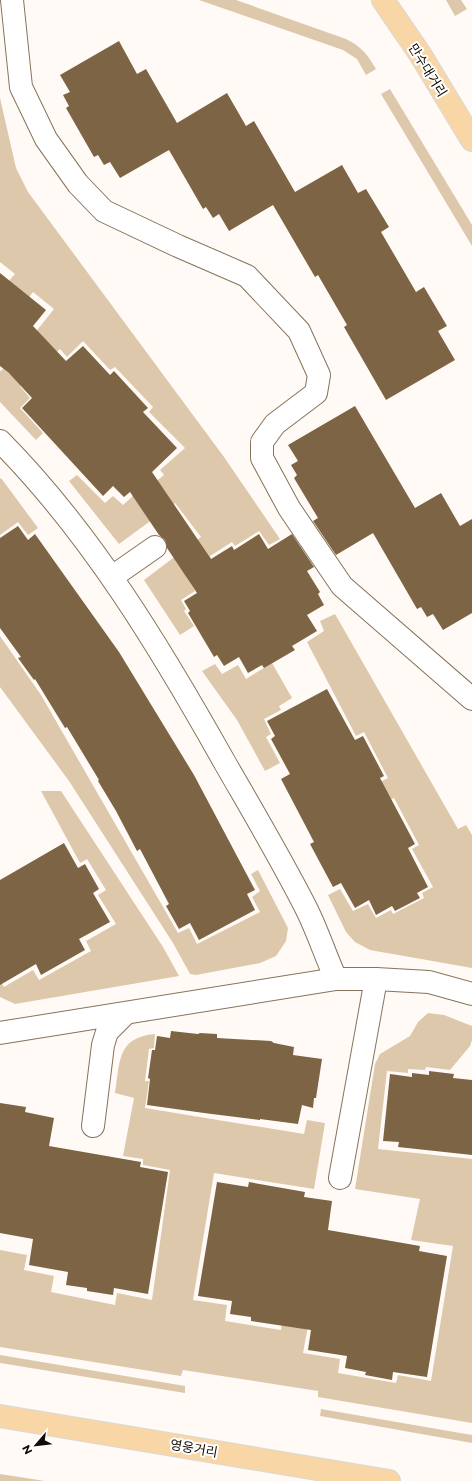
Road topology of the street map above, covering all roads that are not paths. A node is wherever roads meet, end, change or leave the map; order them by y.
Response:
1 (12, 0) edge
2 (384, 0) edge
3 (472, 140) edge
4 (0, 441) edge
5 (155, 547) dead end
6 (112, 577) junction
7 (472, 699) edge
8 (336, 979) junction
9 (376, 979) junction
10 (472, 994) edge
11 (125, 1014) junction
12 (0, 1033) edge
13 (93, 1126) dead end
14 (340, 1178) dead end
15 (0, 1416) edge
16 (388, 1481) edge

1 - 7 street
2 - 3 main road, 만수대거리
4 - 6 street
5 - 6 street
6 - 8 street
8 - 9 street
8 - 11 street
9 - 10 street
9 - 14 street
11 - 12 street
11 - 13 street
15 - 16 main road, 영웅거리

